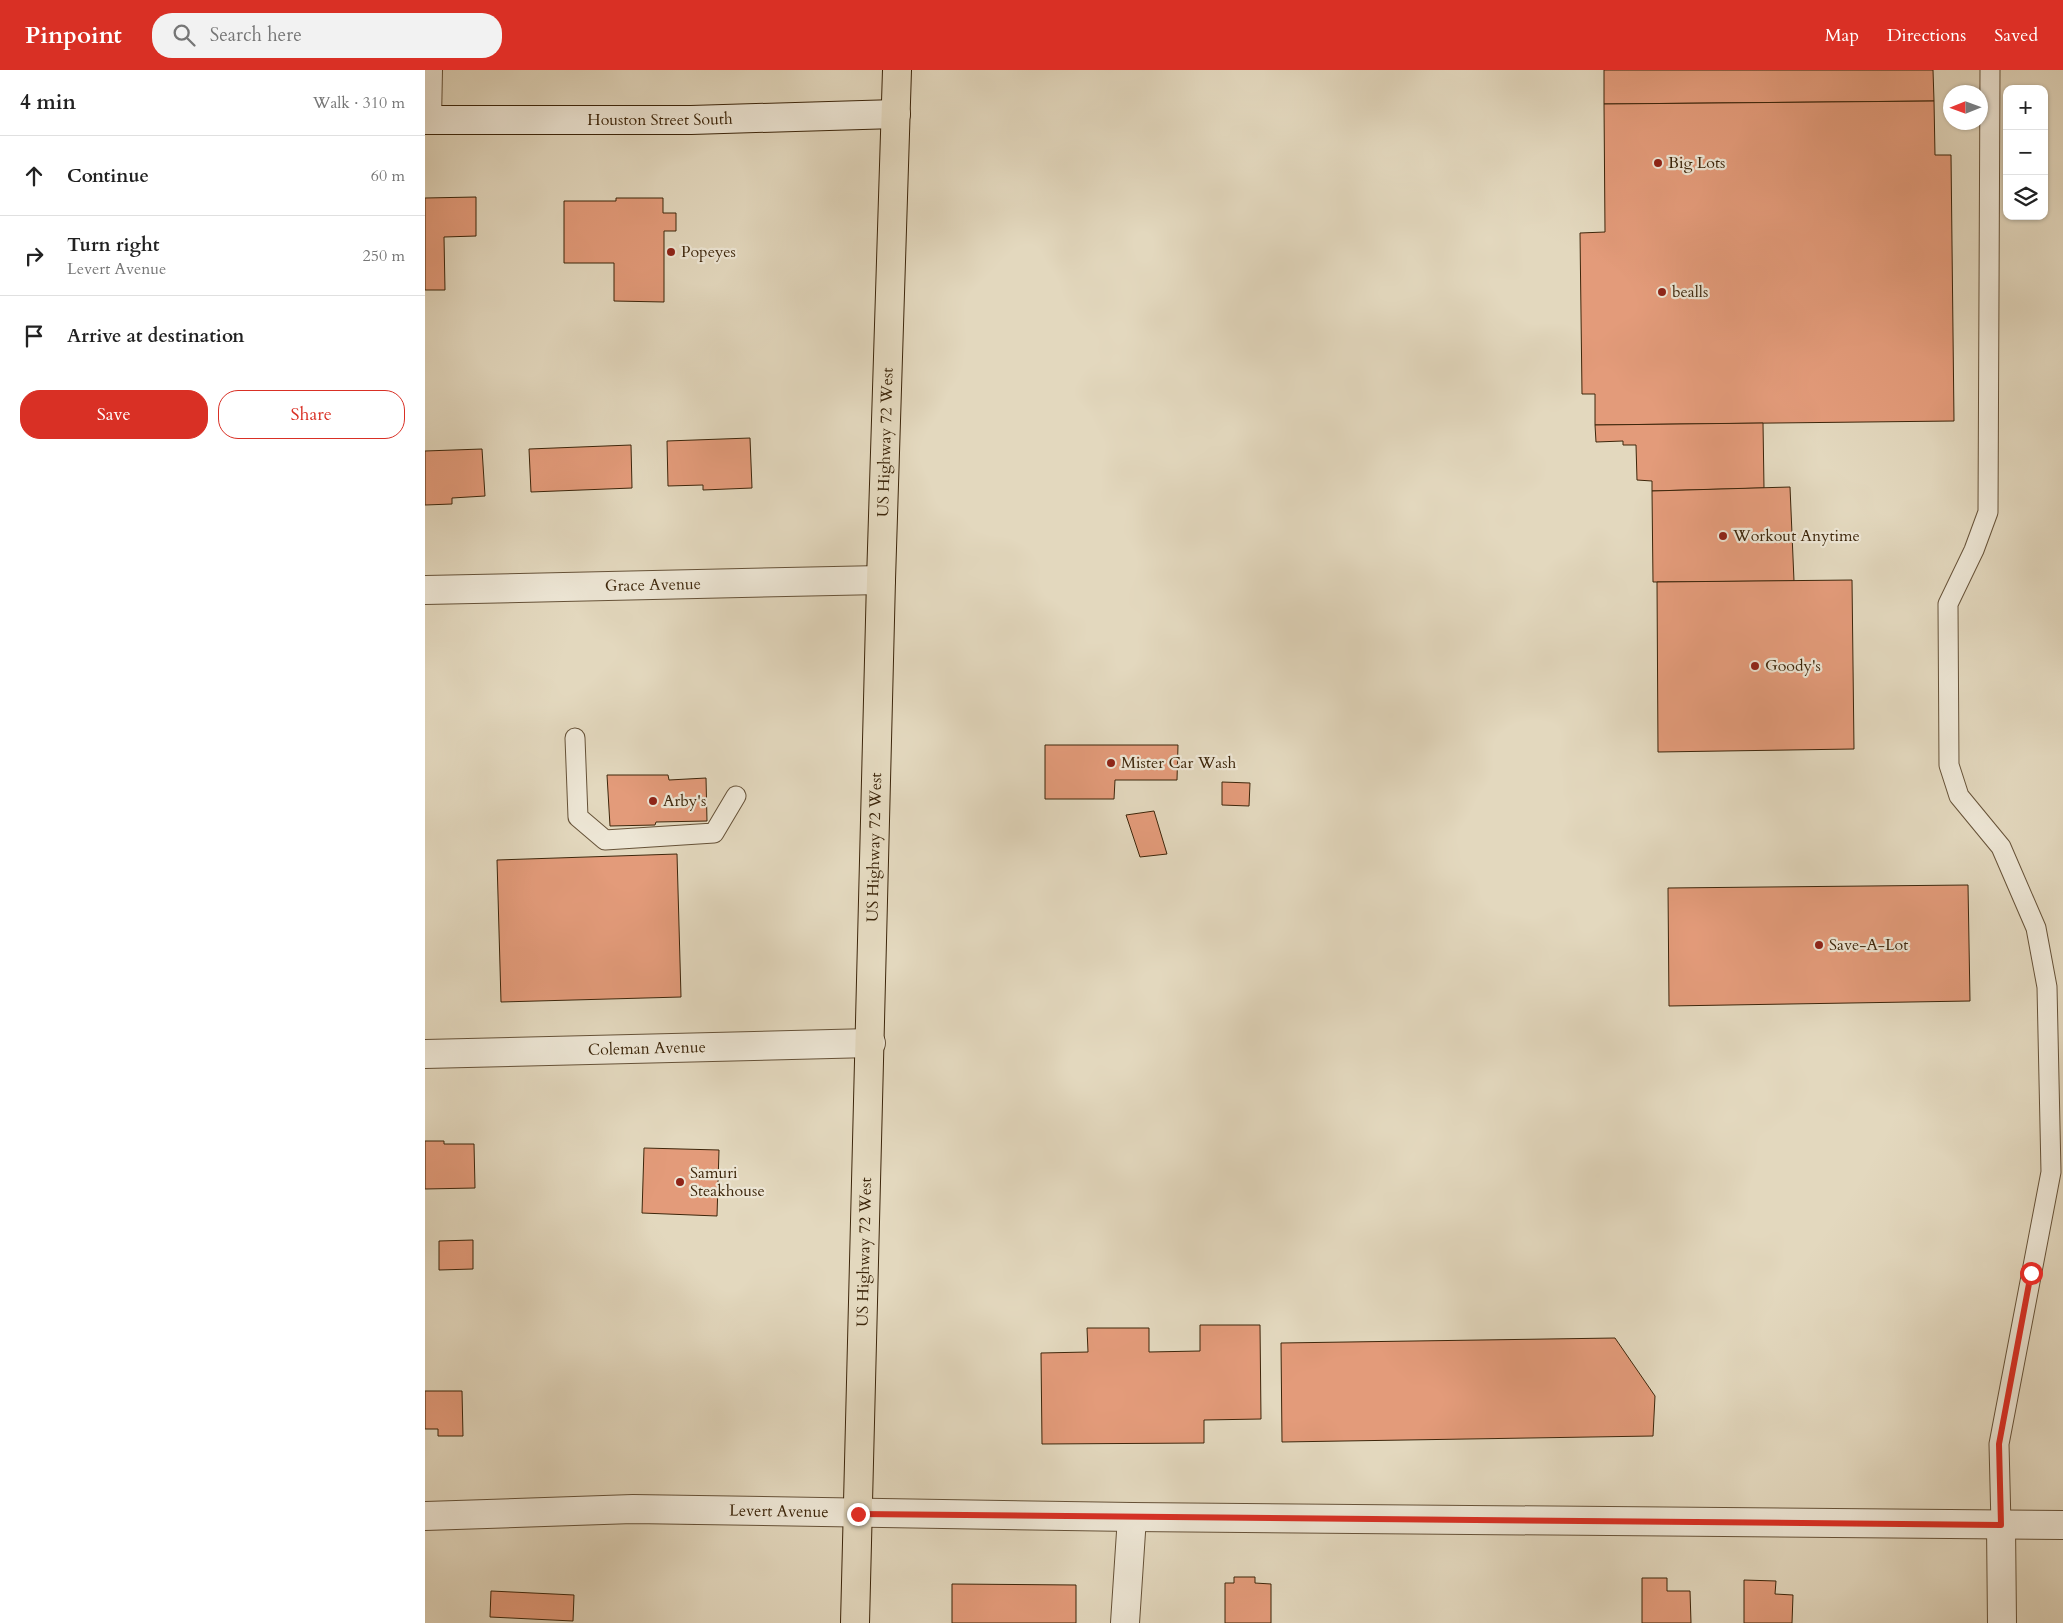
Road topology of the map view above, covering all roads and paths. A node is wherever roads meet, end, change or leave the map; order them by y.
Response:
1 (428, 70) edge
2 (897, 70) edge
3 (1990, 70) edge
4 (896, 114) junction
5 (426, 120) edge
6 (881, 580) junction
7 (425, 590) edge
8 (575, 738) dead end
9 (736, 796) dead end
10 (871, 1043) junction
11 (425, 1054) edge
12 (858, 1514) junction
13 (425, 1516) edge
14 (1132, 1517) junction
15 (2001, 1525) junction
16 (2063, 1525) edge
17 (855, 1623) edge
18 (1125, 1623) edge
19 (2002, 1623) edge

1 - 5 street
2 - 4 highway, US Highway 72 West
3 - 15 lane
4 - 5 street, Houston Street South
4 - 6 highway, US Highway 72 West
6 - 7 street, Grace Avenue
6 - 10 highway, US Highway 72 West
8 - 9 lane
10 - 11 street, Coleman Avenue
10 - 12 highway, US Highway 72 West
12 - 13 street, Levert Avenue
12 - 14 street, Levert Avenue
12 - 17 highway, US Highway 72 West
14 - 15 street, Levert Avenue
14 - 18 street
15 - 16 street, Levert Avenue
15 - 19 street

